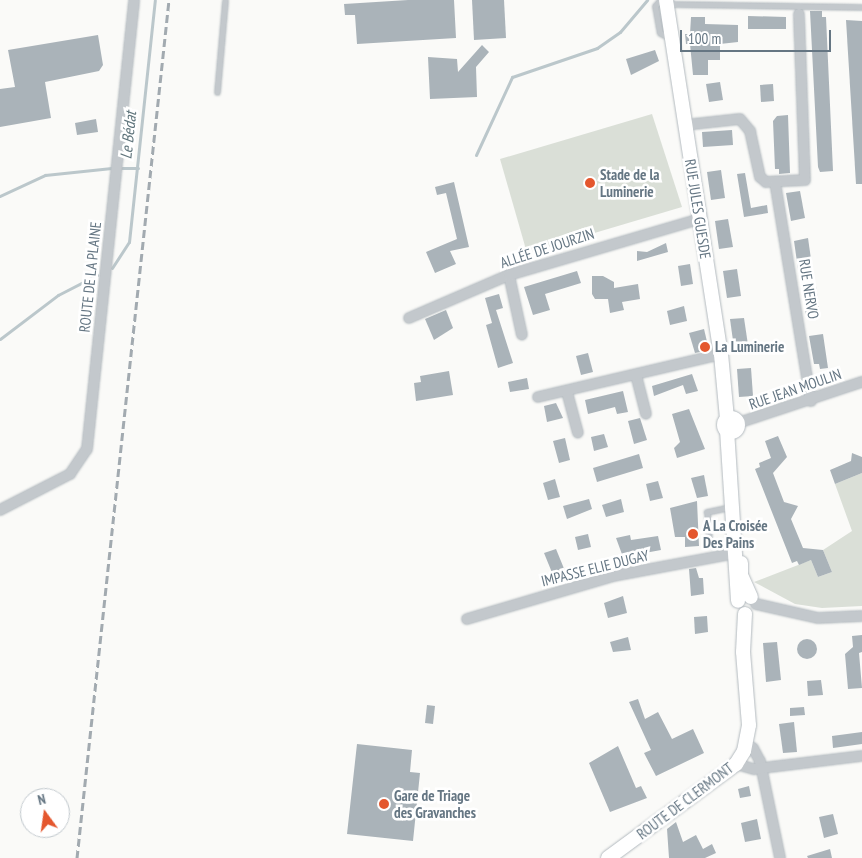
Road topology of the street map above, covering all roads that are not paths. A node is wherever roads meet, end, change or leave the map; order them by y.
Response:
1 (134, 0) edge
2 (225, 0) edge
3 (660, 0) edge
4 (671, 1) edge
5 (862, 7) edge
6 (799, 14) dead end
7 (672, 38) junction
8 (217, 92) dead end
9 (694, 124) junction
10 (775, 182) junction
11 (699, 219) junction
12 (509, 275) junction
13 (409, 318) dead end
14 (522, 336) dead end
15 (721, 354) junction
16 (636, 375) junction
17 (862, 382) edge
18 (568, 392) junction
19 (538, 396) dead end
20 (811, 401) junction
21 (646, 414) dead end
22 (732, 424) junction
23 (578, 433) dead end
24 (730, 507) junction
25 (0, 510) edge
26 (732, 550) junction
27 (754, 600) junction
28 (738, 601) junction
29 (746, 614) junction
30 (862, 616) edge
31 (467, 619) dead end
32 (745, 744) junction
33 (862, 756) edge
34 (736, 764) junction
35 (761, 769) junction
36 (608, 858) edge
37 (780, 858) edge

1 - 25 street, ROUTE DE LA PLAINE
2 - 8 lane
3 - 7 lane
4 - 5 lane
4 - 7 main road, RUE JULES GUESDE
4 - 9 main road, RUE JULES GUESDE
6 - 10 street
7 - 11 main road, RUE JULES GUESDE
9 - 10 street
9 - 22 main road, RUE JULES GUESDE
10 - 20 street, RUE NERVO
11 - 12 street, ALLÉE DE JOURZIN
11 - 15 main road, RUE JULES GUESDE
12 - 13 street, ALLÉE DE JOURZIN
12 - 14 street
15 - 16 street
15 - 22 main road, RUE JULES GUESDE
16 - 18 street
16 - 21 street
17 - 20 street, RUE JEAN MOULIN
18 - 19 street
18 - 23 street
20 - 22 street, RUE JEAN MOULIN
22 - 24 main road, RUE JULES GUESDE
22 - 27 main road, RUE JULES GUESDE
24 - 26 main road, RUE JULES GUESDE
24 - 26 lane
26 - 28 main road, RUE JULES GUESDE
26 - 31 street, IMPASSE ELIE DUGAY
27 - 28 main road
27 - 29 main road
27 - 30 street
28 - 29 main road
29 - 32 main road, ROUTE DE CLERMONT
32 - 34 main road, ROUTE DE CLERMONT
32 - 35 street
33 - 35 street
34 - 35 street
34 - 36 main road, ROUTE DE CLERMONT
35 - 37 street

